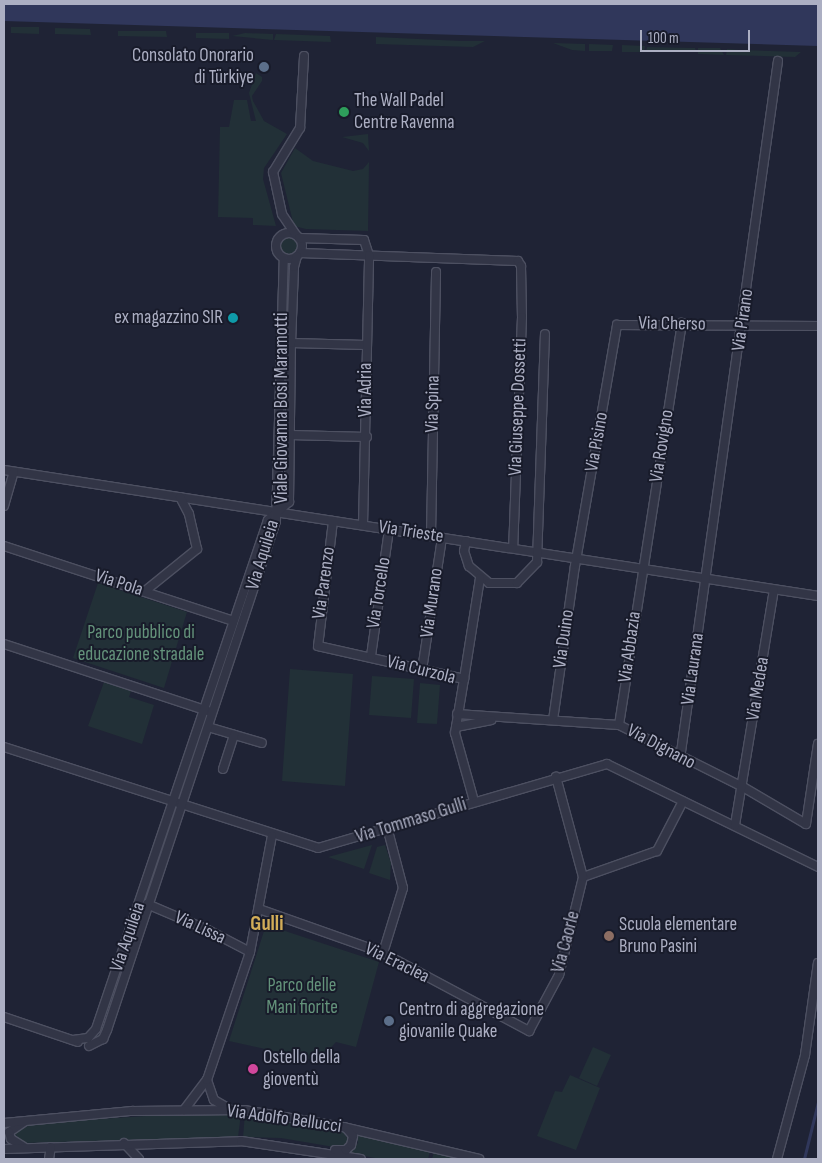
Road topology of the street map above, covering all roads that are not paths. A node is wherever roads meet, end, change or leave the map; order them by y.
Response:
1 (304, 56) dead end
2 (778, 61) dead end
3 (282, 214) junction
4 (281, 236) junction
5 (298, 236) junction
6 (299, 255) junction
7 (369, 255) junction
8 (284, 258) junction
9 (436, 272) dead end
10 (682, 323) junction
11 (617, 325) joint
12 (742, 326) junction
13 (818, 326) edge
14 (545, 334) dead end
15 (291, 343) junction
16 (366, 345) junction
17 (290, 435) junction
18 (367, 437) junction
19 (4, 470) edge
20 (14, 472) junction
21 (180, 497) junction
22 (4, 506) edge
23 (278, 512) junction
24 (333, 521) junction
25 (363, 525) junction
26 (389, 529) junction
27 (431, 535) junction
28 (442, 537) junction
29 (466, 541) junction
30 (4, 546) edge
31 (513, 548) junction
32 (538, 551) junction
33 (576, 559) junction
34 (642, 569) junction
35 (480, 578) junction
36 (706, 580) junction
37 (774, 590) junction
38 (145, 591) junction
39 (818, 596) edge
40 (233, 621) junction
41 (4, 644) edge
42 (318, 646) joint
43 (371, 656) junction
44 (422, 670) junction
45 (465, 676) junction
46 (203, 709) junction
47 (212, 712) junction
48 (457, 714) junction
49 (503, 718) junction
50 (553, 720) junction
51 (619, 725) junction
52 (208, 727) junction
53 (456, 727) junction
54 (234, 735) junction
55 (262, 743) dead end
56 (818, 744) edge
57 (4, 747) edge
58 (680, 759) junction
59 (223, 769) dead end
60 (556, 777) junction
61 (742, 790) junction
62 (474, 801) junction
63 (683, 801) junction
64 (174, 803) junction
65 (183, 806) junction
66 (725, 821) junction
67 (735, 826) junction
68 (387, 828) junction
69 (272, 836) junction
70 (808, 862) junction
71 (818, 867) edge
72 (818, 875) edge
73 (582, 877) junction
74 (140, 901) junction
75 (149, 905) junction
76 (259, 909) junction
77 (250, 952) junction
78 (383, 953) junction
79 (818, 963) edge
80 (4, 1018) edge
81 (530, 1030) joint
82 (74, 1040) junction
83 (89, 1046) junction
84 (97, 1048) dead end
85 (207, 1080) junction
86 (229, 1109) junction
87 (184, 1110) junction
88 (25, 1121) junction
89 (4, 1123) edge
90 (343, 1126) junction
91 (124, 1143) junction
92 (268, 1143) junction
93 (51, 1147) junction
94 (28, 1148) junction
95 (4, 1149) edge
96 (330, 1153) junction
97 (49, 1159) edge
98 (139, 1159) edge
99 (338, 1159) edge
100 (361, 1159) edge
101 (479, 1159) edge
102 (777, 1159) edge

1 - 3 street
2 - 12 street, Via Pirano
3 - 4 street
3 - 5 street
4 - 5 street
4 - 8 street
5 - 6 street
5 - 7 street
6 - 7 street
6 - 8 street
6 - 15 street, Viale Giovanna Bosi Maramotti
7 - 16 street, Via Adria
7 - 31 street, Via Giuseppe Dossetti
8 - 23 street, Viale Giovanna Bosi Maramotti
9 - 27 street, Via Spina
10 - 11 street, Via Cherso
10 - 12 street, Via Cherso
10 - 34 street, Via Rovigno
11 - 33 street, Via Pisino
12 - 13 street, Via Cherso
12 - 36 street, Via Pirano
14 - 32 street
15 - 16 street
15 - 17 street, Viale Giovanna Bosi Maramotti
16 - 18 street, Via Adria
17 - 18 street
17 - 23 street, Viale Giovanna Bosi Maramotti
18 - 25 street, Via Adria
19 - 20 street, Via Trieste
20 - 21 street, Via Trieste
20 - 22 street
21 - 23 street, Via Trieste
21 - 38 street
23 - 24 street, Via Trieste
23 - 40 street, Via Aquileia
23 - 47 street, Via Aquileia
24 - 25 street, Via Trieste
24 - 42 street, Via Parenzo
25 - 26 street, Via Trieste
26 - 27 street, Via Trieste
26 - 43 street, Via Torcello
27 - 28 street, Via Trieste
28 - 29 street, Via Trieste
28 - 44 street, Via Murano
29 - 31 street, Via Trieste
29 - 35 street
30 - 38 street, Via Pola
31 - 32 street, Via Trieste
32 - 33 street, Via Trieste
32 - 35 street
33 - 34 street, Via Trieste
33 - 50 street, Via Duino
34 - 36 street, Via Trieste
34 - 51 street, Via Abbazia
35 - 45 street
36 - 37 street, Via Trieste
36 - 58 street, Via Laurana
37 - 39 street, Via Trieste
37 - 61 street, Via Medea
38 - 40 street, Via Pola
40 - 46 street, Via Aquileia
41 - 46 street
42 - 43 street, Via Curzola
43 - 44 street, Via Curzola
44 - 45 street, Via Curzola
45 - 48 street, Via Curzola
46 - 47 street
46 - 64 street, Via Aquileia
47 - 52 street, Via Aquileia
48 - 49 street, Via Dignano
48 - 53 street, Via Curzola
49 - 50 street, Via Dignano
49 - 53 street, Via Dignano
50 - 51 street, Via Dignano
51 - 58 street, Via Dignano
52 - 54 street
52 - 65 street, Via Aquileia
53 - 62 street, Via Curzola
54 - 55 street
54 - 59 street
56 - 61 street, Via Dignano
57 - 64 street, Via Tommaso Gulli
58 - 61 street, Via Dignano
60 - 62 street, Via Tommaso Gulli
60 - 63 street, Via Tommaso Gulli
60 - 73 street, Via Caorle
61 - 66 street, Via Medea
61 - 67 street, Via Medea
62 - 68 street, Via Tommaso Gulli
63 - 66 street, Via Tommaso Gulli
63 - 73 street
64 - 65 street, Via Tommaso Gulli
64 - 74 street, Via Aquileia
65 - 69 street, Via Tommaso Gulli
65 - 75 street, Via Aquileia
66 - 67 street, Via Tommaso Gulli
67 - 70 street, Via Tommaso Gulli
68 - 69 street, Via Tommaso Gulli
68 - 78 street
69 - 76 street
70 - 71 street, Via Tommaso Gulli
70 - 72 street, Via Tommaso Gulli
73 - 81 street, Via Caorle
74 - 75 street, Via Lissa
74 - 82 street, Via Aquileia
75 - 77 street, Via Lissa
75 - 83 street, Via Aquileia
76 - 77 street
76 - 78 street, Via Eraclea
77 - 85 street
78 - 81 street, Via Eraclea
79 - 102 street
80 - 82 street
82 - 83 street
83 - 84 street
85 - 86 street
85 - 87 street
86 - 87 street, Via Adolfo Bellucci
86 - 90 street, Via Adolfo Bellucci
87 - 88 street, Via Adolfo Bellucci
88 - 89 street, Via Adolfo Bellucci
88 - 94 street
90 - 92 street
90 - 101 street, Via Adolfo Bellucci
91 - 92 street
91 - 93 street
91 - 98 street
92 - 96 street
93 - 94 street
93 - 97 street
94 - 95 street
96 - 99 street
96 - 100 street

